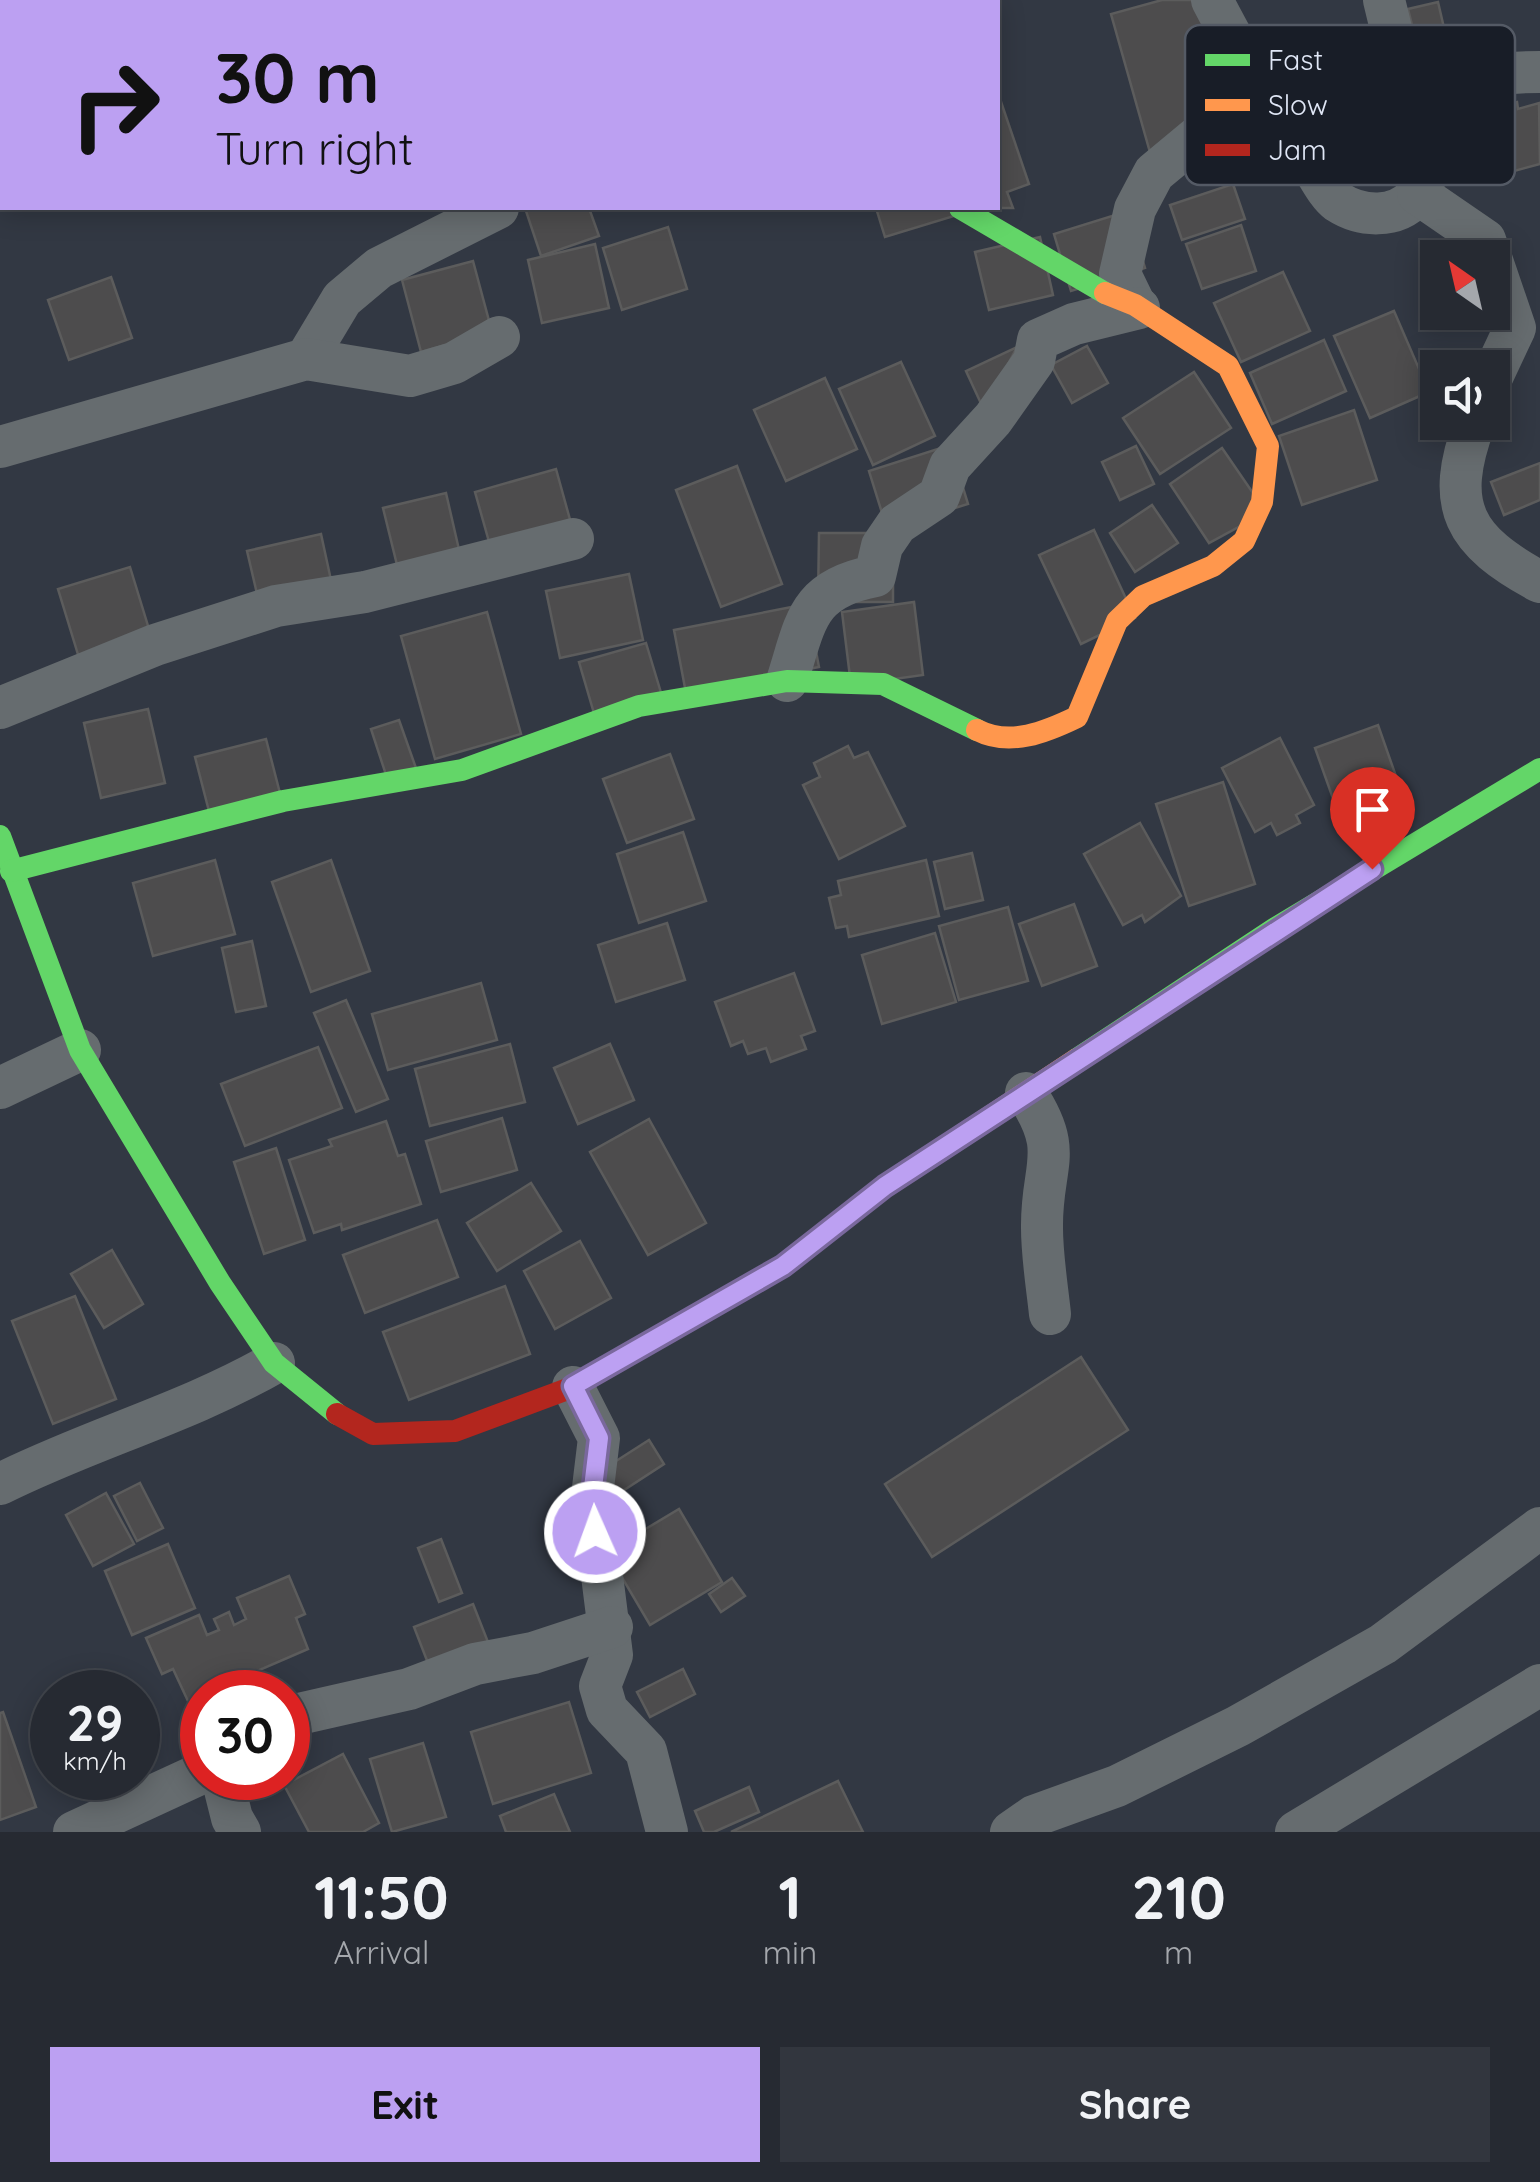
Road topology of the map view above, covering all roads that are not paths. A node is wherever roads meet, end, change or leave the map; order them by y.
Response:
1 (1212, 0) edge
2 (1384, 0) edge
3 (1225, 25) edge
4 (1390, 25) edge
5 (1185, 147) edge
6 (1325, 185) edge
7 (1422, 185) edge
8 (1418, 194) junction
9 (494, 210) edge
10 (964, 210) edge
11 (1137, 306) junction
12 (498, 337) dead end
13 (1505, 350) edge
14 (306, 359) junction
15 (1469, 440) edge
16 (0, 447) edge
17 (573, 539) dead end
18 (1540, 582) edge
19 (787, 681) junction
20 (0, 708) edge
21 (1540, 769) edge
22 (0, 836) edge
23 (10, 871) junction
24 (80, 1050) junction
25 (0, 1088) edge
26 (1026, 1093) junction
27 (1050, 1314) dead end
28 (274, 1363) junction
29 (573, 1386) junction
30 (0, 1484) edge
31 (1540, 1528) edge
32 (612, 1627) junction
33 (1540, 1686) edge
34 (310, 1712) edge
35 (180, 1783) edge
36 (228, 1800) edge
37 (74, 1832) edge
38 (240, 1832) edge
39 (667, 1832) edge
40 (1012, 1832) edge
41 (1296, 1832) edge

1 - 3 street
2 - 4 street
5 - 11 street
6 - 8 street
7 - 8 street
8 - 13 street
9 - 14 street
10 - 11 street
11 - 19 street
11 - 19 street
12 - 14 street
14 - 16 street
15 - 18 street
17 - 20 street
19 - 23 street
21 - 26 street
22 - 23 street
23 - 24 street
24 - 25 street
24 - 28 street
26 - 27 street
26 - 29 street
28 - 29 street
28 - 30 street
29 - 32 street
31 - 40 street
32 - 34 street
32 - 39 street
33 - 41 street
35 - 37 street
36 - 38 street

